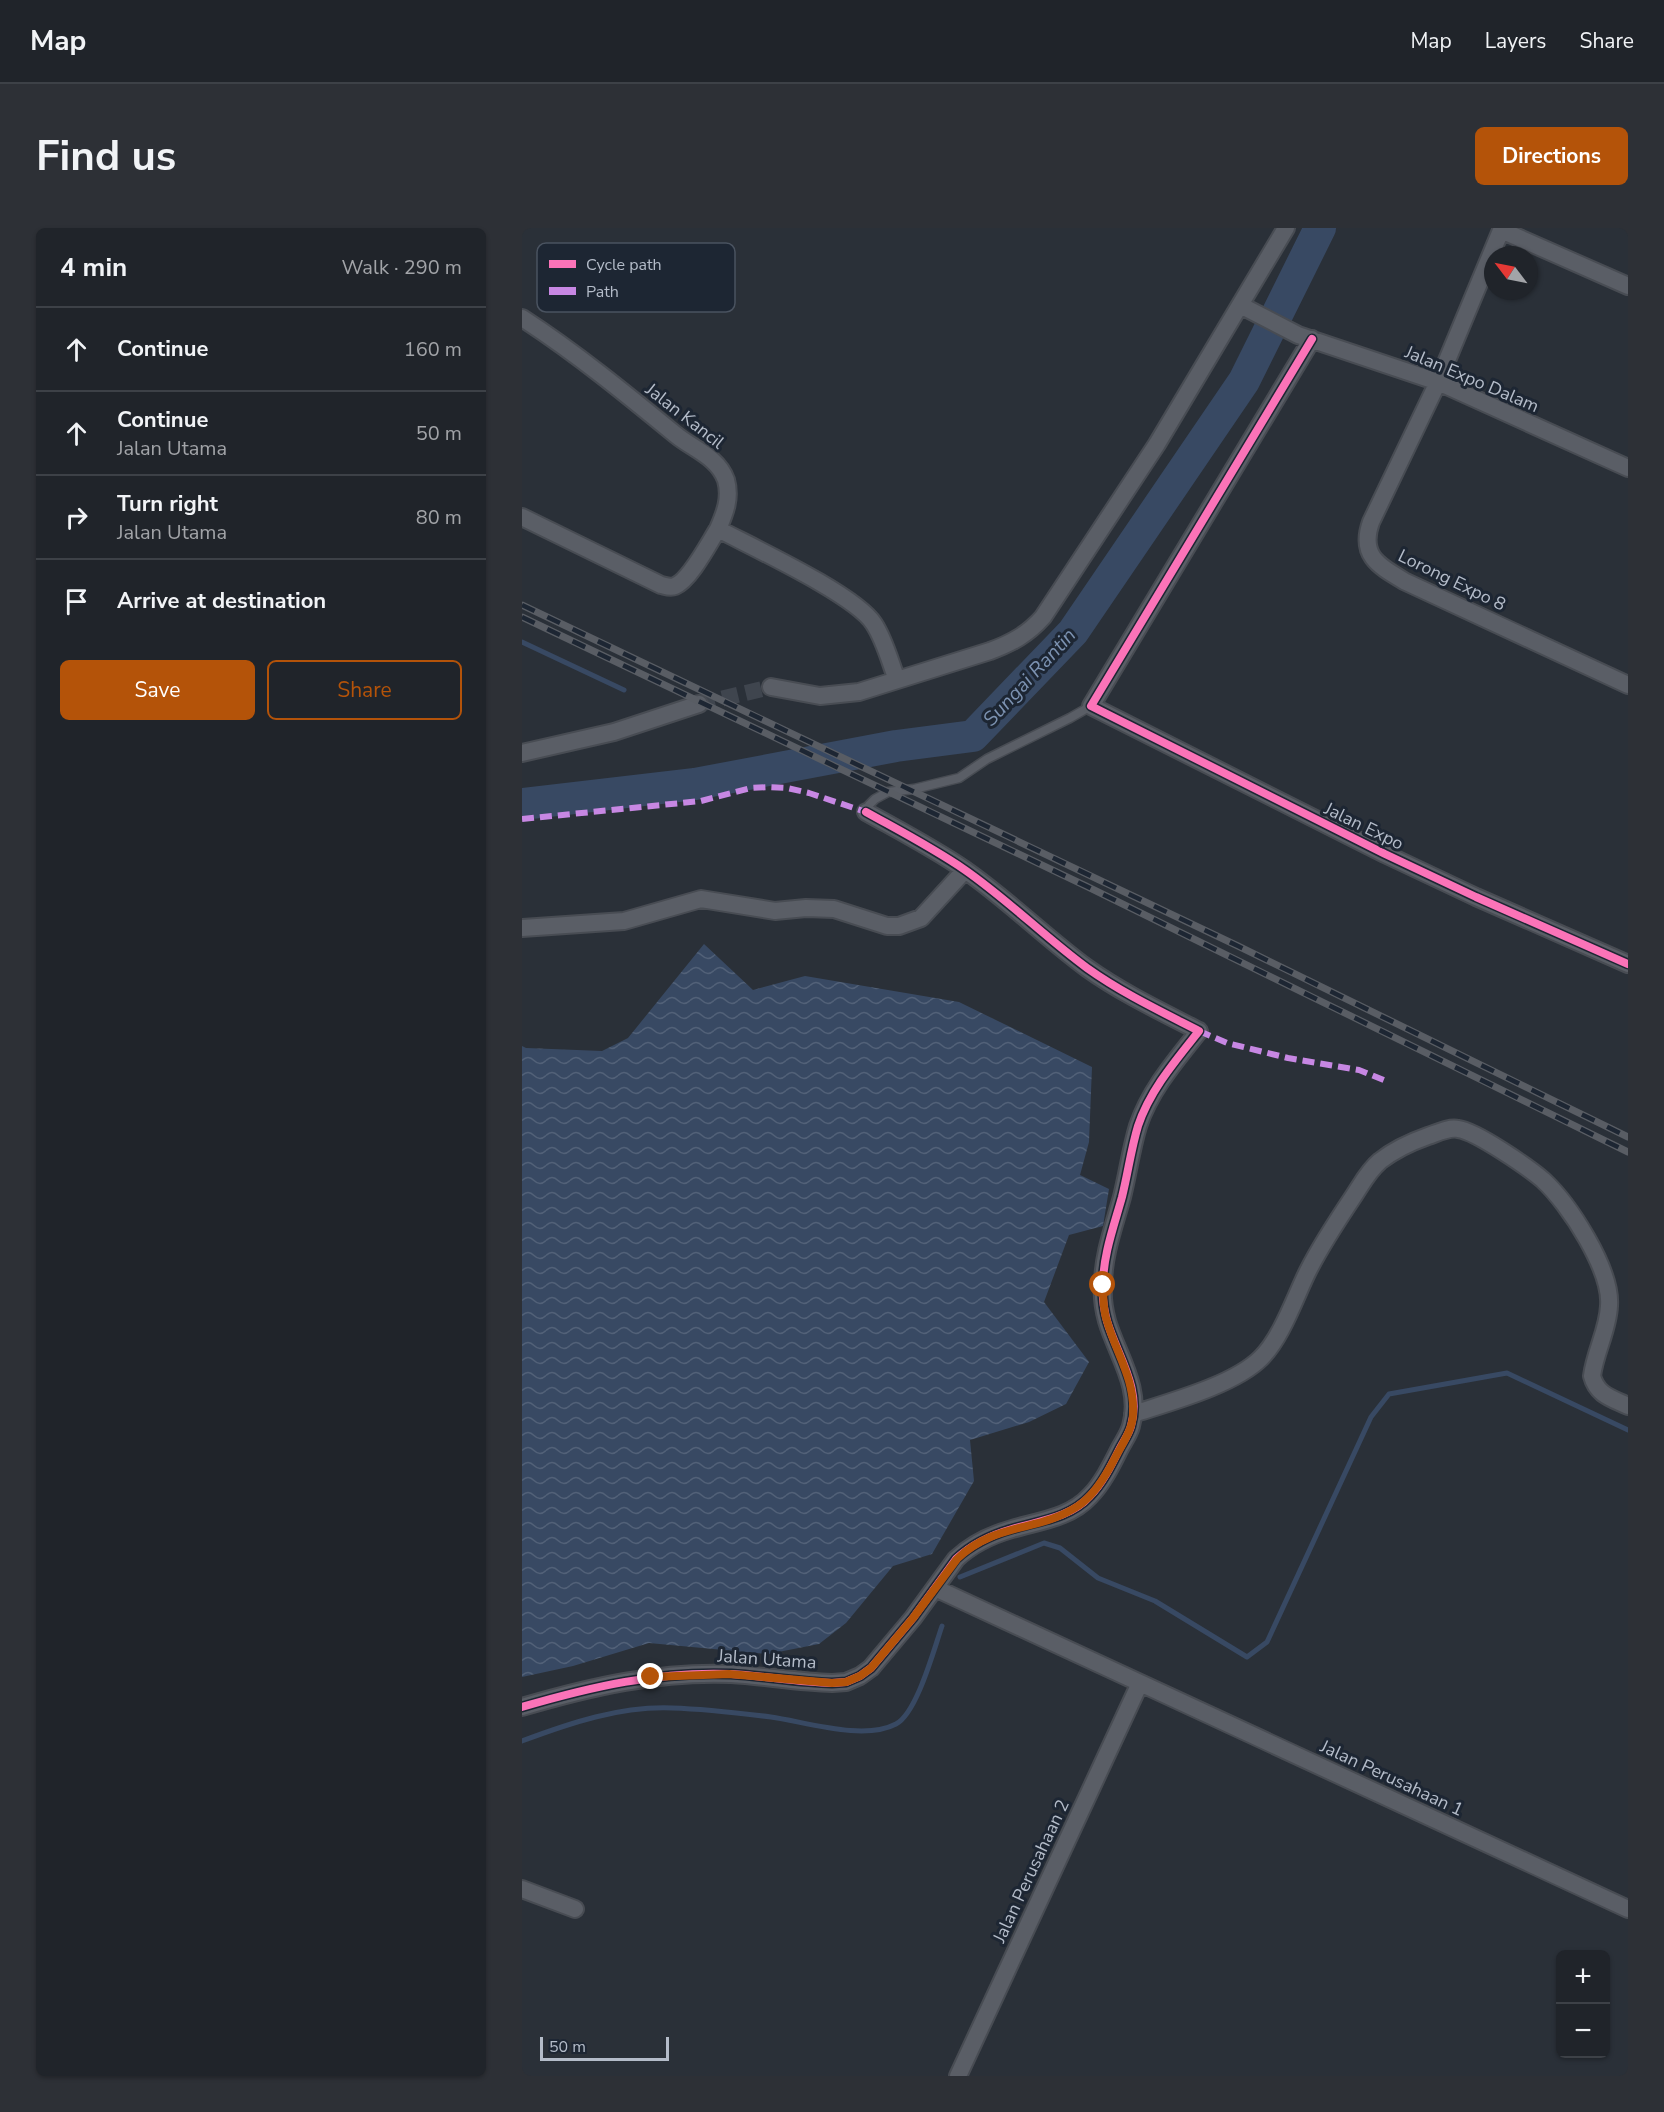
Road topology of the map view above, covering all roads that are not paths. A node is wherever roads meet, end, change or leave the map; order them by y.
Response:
1 (1286, 228) edge
2 (1502, 229) edge
3 (1628, 286) edge
4 (1240, 305) junction
5 (522, 318) edge
6 (1305, 337) junction
7 (1438, 382) junction
8 (1628, 468) edge
9 (522, 518) edge
10 (718, 529) junction
11 (897, 680) junction
12 (1628, 686) edge
13 (771, 687) tunnel mouth
14 (699, 704) tunnel mouth
15 (1091, 705) junction
16 (525, 750) edge
17 (866, 812) joint
18 (965, 870) junction
19 (522, 928) edge
20 (1628, 964) edge
21 (1628, 1406) edge
22 (1134, 1414) junction
23 (935, 1588) junction
24 (1140, 1683) junction
25 (522, 1707) edge
26 (522, 1889) edge
27 (575, 1909) dead end
28 (1628, 1909) edge
29 (958, 2076) edge

1 - 4 street
2 - 3 street
2 - 7 street, Lorong Expo 8
4 - 6 street, Jalan Expo Dalam
4 - 11 street
5 - 10 street, Jalan Kancil
6 - 7 street, Jalan Expo Dalam
6 - 15 street
7 - 8 street, Jalan Expo Dalam
7 - 12 street, Lorong Expo 8
9 - 10 street, Jalan Kancil
10 - 11 street
11 - 13 street
14 - 16 street
15 - 17 lane
15 - 20 street, Jalan Expo
17 - 18 street
18 - 19 street
18 - 22 street
21 - 22 street
22 - 23 street, Jalan Utama
23 - 24 street, Jalan Perusahaan 1
23 - 25 street, Jalan Utama
24 - 28 street, Jalan Perusahaan 1
24 - 29 street, Jalan Perusahaan 2
26 - 27 street

